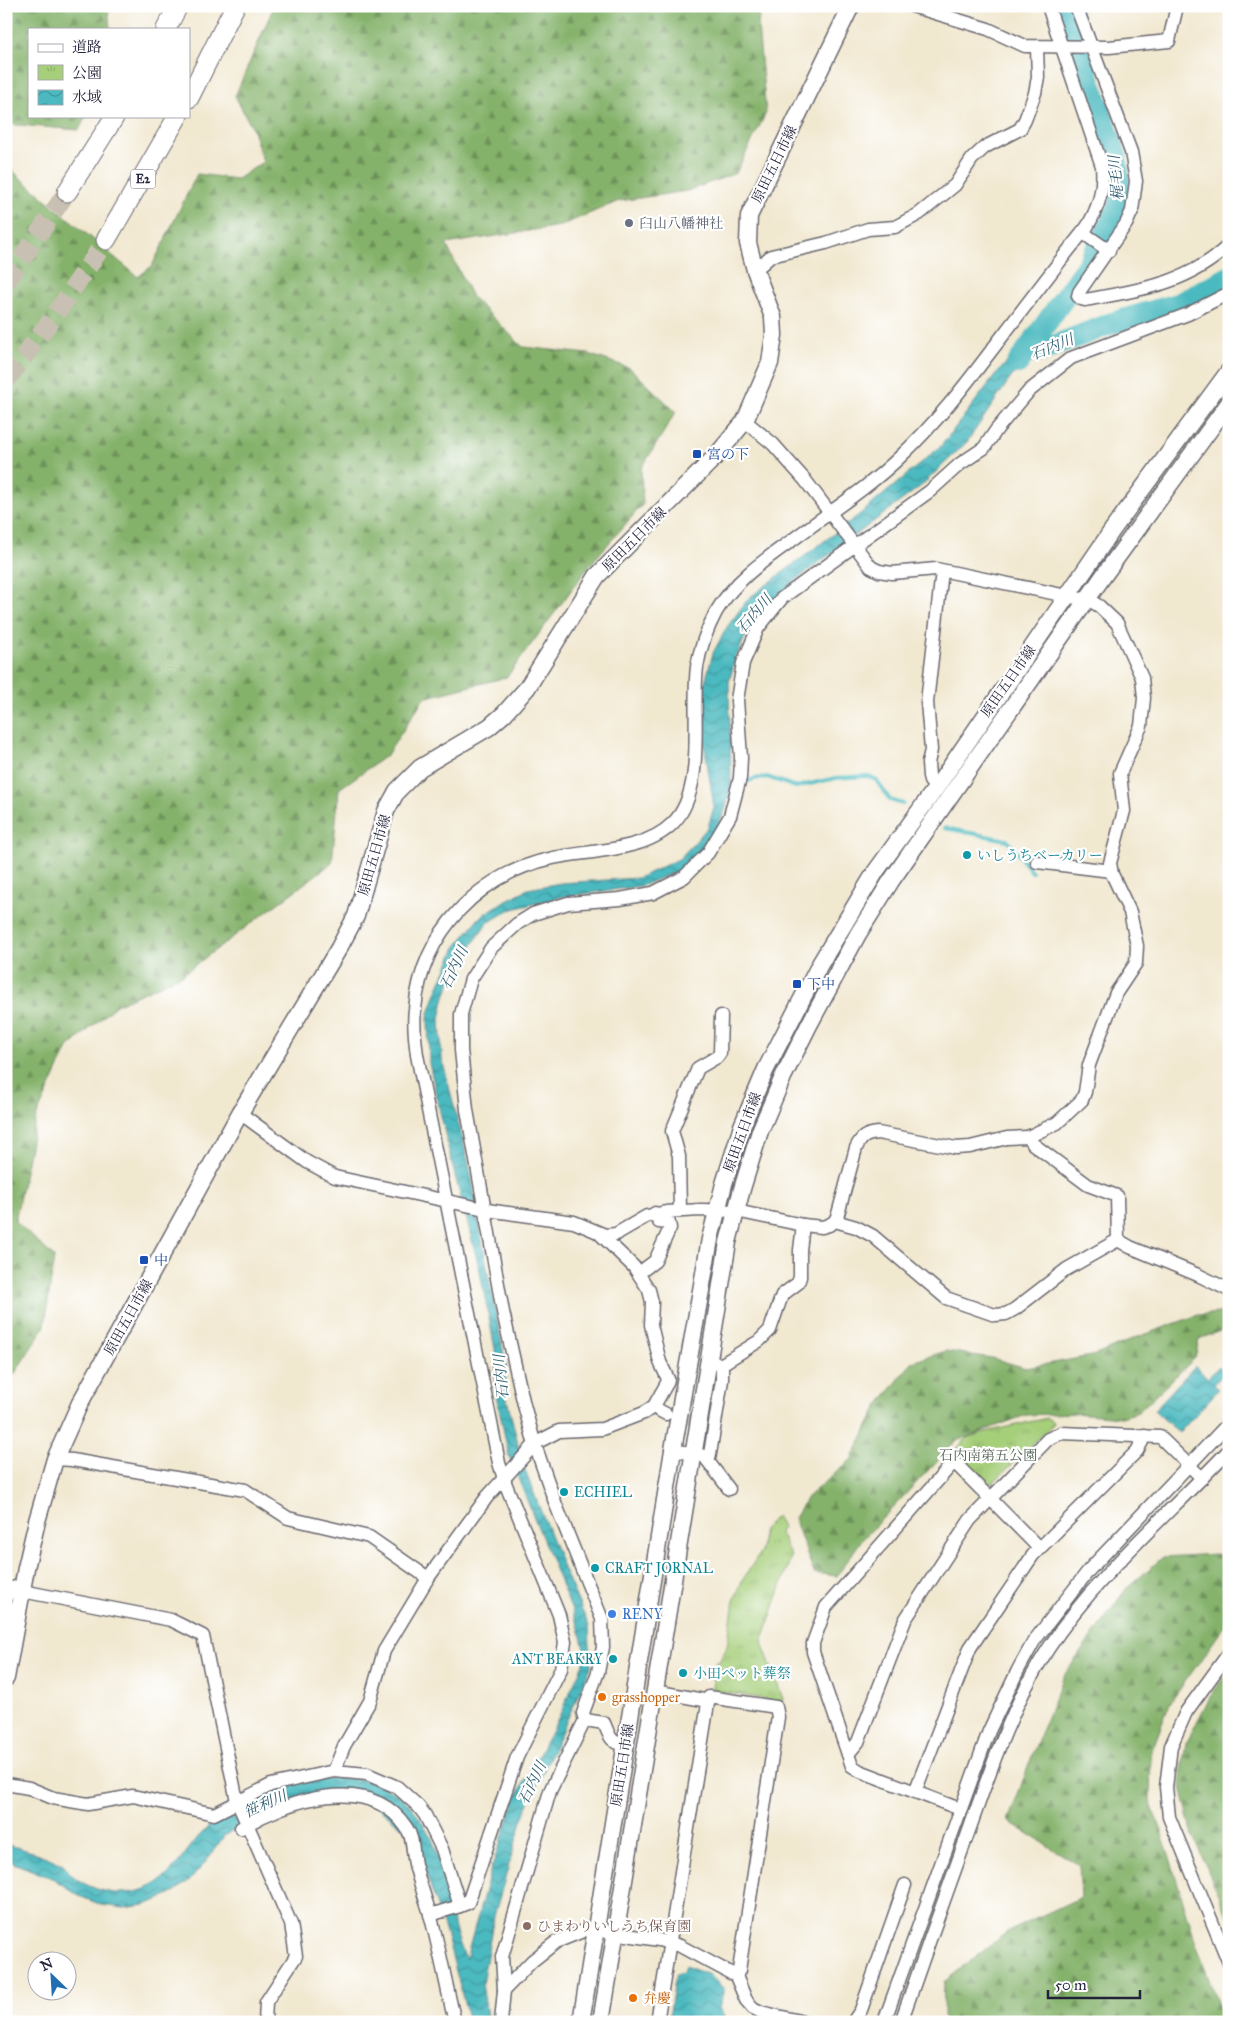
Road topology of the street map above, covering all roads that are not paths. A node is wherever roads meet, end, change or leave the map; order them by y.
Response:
1 (178, 6) edge
2 (236, 6) edge
3 (850, 6) edge
4 (912, 6) edge
5 (1048, 6) edge
6 (1076, 6) edge
7 (1177, 6) edge
8 (167, 28) edge
9 (1063, 46) junction
10 (1090, 46) junction
11 (1037, 48) junction
12 (190, 96) edge
13 (114, 118) edge
14 (177, 118) edge
15 (67, 192) tunnel mouth
16 (1083, 233) junction
17 (106, 240) tunnel mouth
18 (1229, 245) edge
19 (1108, 251) junction
20 (755, 270) junction
21 (1229, 293) edge
22 (1229, 371) edge
23 (1229, 403) edge
24 (745, 421) junction
25 (830, 514) junction
26 (852, 543) junction
27 (942, 571) junction
28 (1067, 596) junction
29 (1086, 600) junction
30 (936, 788) junction
31 (1037, 862) dead end
32 (1111, 871) junction
33 (721, 1016) dead end
34 (240, 1112) junction
35 (1028, 1137) junction
36 (447, 1201) junction
37 (482, 1209) junction
38 (718, 1210) junction
39 (680, 1211) junction
40 (736, 1211) junction
41 (654, 1214) junction
42 (835, 1221) junction
43 (803, 1225) junction
44 (599, 1233) junction
45 (1118, 1240) junction
46 (639, 1273) junction
47 (1229, 1290) edge
48 (715, 1364) junction
49 (653, 1407) junction
50 (666, 1414) tunnel mouth
51 (1229, 1423) edge
52 (1145, 1436) junction
53 (534, 1445) junction
54 (673, 1450) junction
55 (1229, 1450) edge
56 (693, 1453) junction
57 (55, 1459) junction
58 (708, 1461) junction
59 (1189, 1465) junction
60 (506, 1476) junction
61 (1202, 1478) junction
62 (729, 1489) dead end
63 (990, 1499) junction
64 (1038, 1548) junction
65 (428, 1578) junction
66 (23, 1588) junction
67 (6, 1597) edge
68 (1229, 1652) edge
69 (6, 1678) edge
70 (654, 1691) junction
71 (708, 1702) junction
72 (585, 1720) junction
73 (625, 1745) junction
74 (848, 1754) junction
75 (334, 1771) junction
76 (6, 1784) edge
77 (915, 1792) junction
78 (238, 1802) junction
79 (960, 1809) junction
80 (245, 1825) junction
81 (905, 1885) dead end
82 (459, 1906) junction
83 (432, 1915) junction
84 (596, 1930) junction
85 (614, 1933) junction
86 (669, 1943) junction
87 (1229, 1964) edge
88 (736, 1976) junction
89 (504, 1990) junction
90 (265, 2022) edge
91 (455, 2022) edge
92 (502, 2022) edge
93 (581, 2022) edge
94 (601, 2022) edge
95 (657, 2022) edge
96 (804, 2022) edge
97 (853, 2022) edge
98 (884, 2022) edge
99 (900, 2022) edge

1 - 8 highway
2 - 12 highway
3 - 20 main road, 原田五日市線
4 - 11 street
5 - 9 street
6 - 10 street
7 - 10 street
9 - 10 street
9 - 11 street
9 - 16 street
10 - 19 street
11 - 20 street
13 - 15 highway
14 - 17 highway, E2
16 - 19 street
16 - 25 street
18 - 19 street
20 - 24 main road, 原田五日市線
21 - 26 street
22 - 28 main road, 原田五日市線
23 - 29 main road, 原田五日市線
24 - 25 street
24 - 34 main road, 原田五日市線
25 - 26 street
25 - 36 street
26 - 27 street
26 - 37 street
27 - 28 street
27 - 30 street
28 - 29 street
28 - 30 main road, 原田五日市線
29 - 32 street
29 - 40 main road, 原田五日市線
30 - 38 main road, 原田五日市線
31 - 32 street
32 - 35 street
33 - 39 street
34 - 36 street
34 - 57 main road, 原田五日市線
35 - 42 street
35 - 45 street
36 - 37 street
36 - 60 street
37 - 44 street
37 - 53 street
38 - 39 street
38 - 40 street
38 - 54 main road, 原田五日市線
39 - 41 street
40 - 43 street
40 - 48 main road, 原田五日市線
41 - 44 street
41 - 46 street
42 - 43 street
42 - 45 street
43 - 48 street
44 - 46 street
45 - 47 street
46 - 49 street
48 - 56 main road, 原田五日市線
48 - 58 street
49 - 50 street
49 - 53 street
51 - 59 street
52 - 59 street
52 - 63 street
52 - 64 street
53 - 60 street
53 - 72 street
54 - 56 street
54 - 73 main road, 原田五日市線
55 - 61 street
56 - 58 street
56 - 70 main road, 原田五日市線
57 - 65 street
57 - 66 main road, 原田五日市線
58 - 62 street
59 - 61 street
59 - 79 street
60 - 65 street
60 - 82 street
61 - 99 street
63 - 64 street
63 - 74 street
63 - 74 street
64 - 77 street
65 - 75 street
66 - 67 street
66 - 69 main road, 原田五日市線
66 - 78 street
68 - 87 street
70 - 71 street
70 - 85 main road, 原田五日市線
71 - 86 street
71 - 88 street
72 - 73 street
72 - 89 street
73 - 84 main road, 原田五日市線
74 - 77 street
75 - 78 street
75 - 82 street
76 - 78 street
77 - 79 street
78 - 80 street
79 - 98 street
80 - 83 street
80 - 90 street
81 - 97 street
82 - 83 street
83 - 91 street
84 - 85 street
84 - 89 street
84 - 93 main road, 原田五日市線
85 - 86 street
85 - 94 main road, 原田五日市線
86 - 88 street
86 - 95 street
88 - 96 street
89 - 92 street

